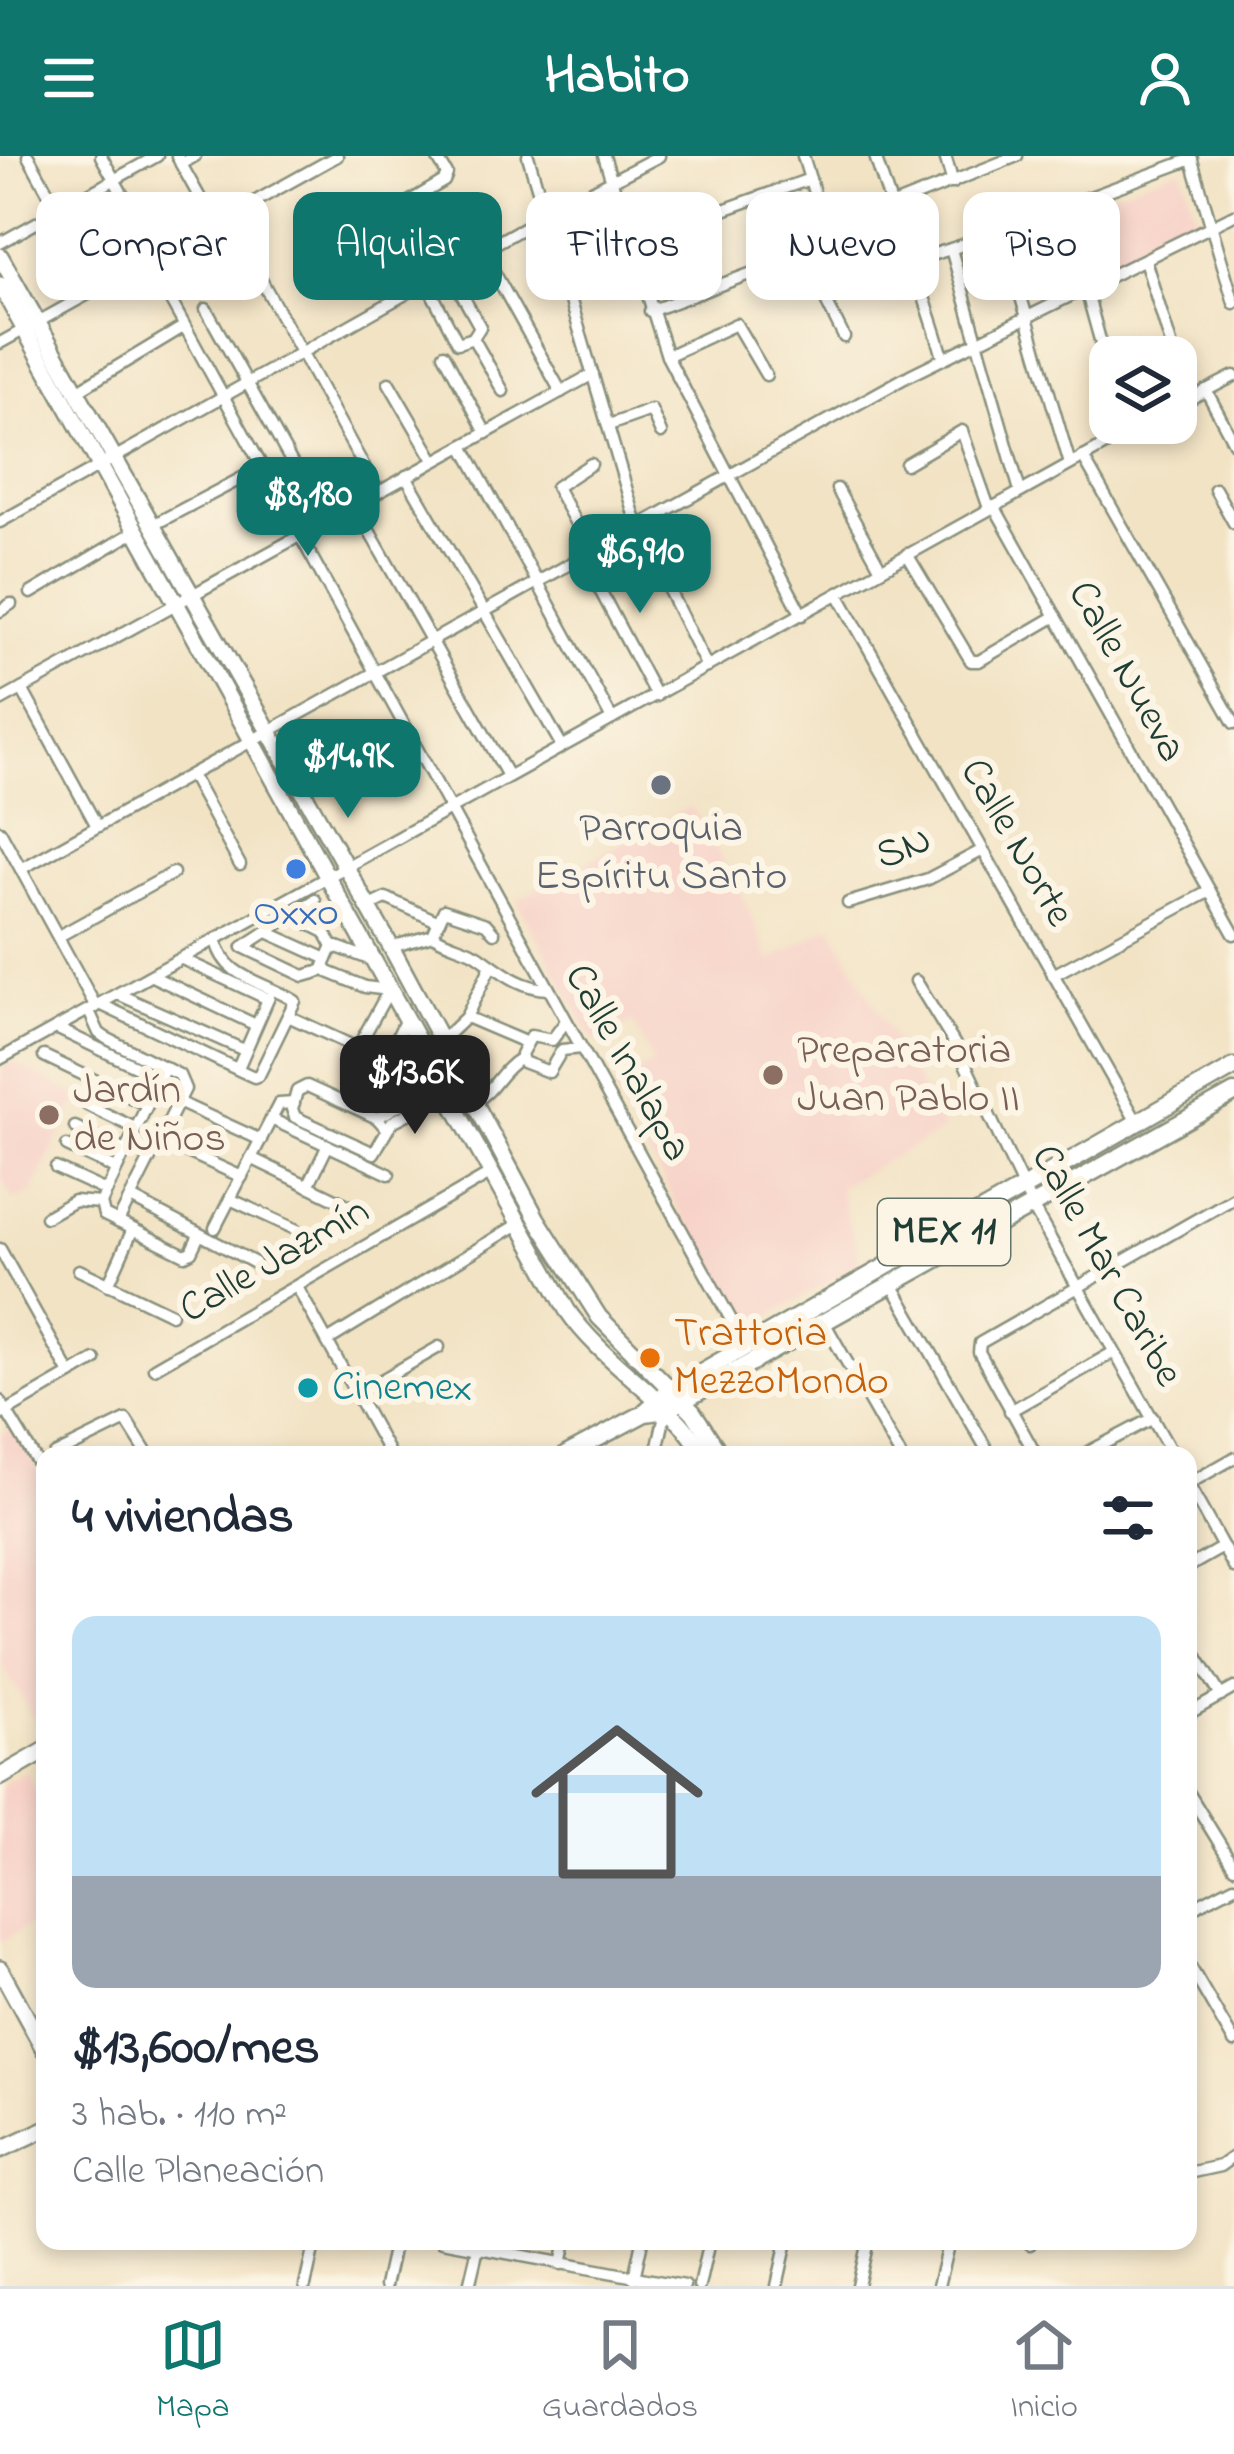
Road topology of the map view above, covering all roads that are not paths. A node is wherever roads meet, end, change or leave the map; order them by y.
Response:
1 (28, 156) edge
2 (101, 156) edge
3 (157, 156) edge
4 (195, 156) edge
5 (338, 156) edge
6 (436, 156) edge
7 (528, 156) edge
8 (604, 156) edge
9 (659, 156) edge
10 (803, 156) edge
11 (874, 156) edge
12 (944, 156) edge
13 (1009, 157) edge
14 (1191, 158) edge
15 (179, 160) edge
16 (810, 179) junction
17 (114, 180) junction
18 (611, 182) junction
19 (953, 184) junction
20 (48, 192) edge
21 (92, 192) edge
22 (120, 192) edge
23 (197, 192) edge
24 (425, 192) edge
25 (539, 192) edge
26 (591, 192) edge
27 (614, 192) edge
28 (814, 192) edge
29 (886, 192) edge
30 (930, 192) edge
31 (1101, 192) edge
32 (269, 195) edge
33 (722, 210) edge
34 (1231, 214) edge
35 (36, 223) edge
36 (1211, 226) junction
37 (0, 243) edge
38 (963, 244) edge
39 (951, 249) junction
40 (939, 253) edge
41 (0, 256) edge
42 (1145, 260) junction
43 (1120, 271) edge
44 (746, 275) edge
45 (0, 284) edge
46 (502, 286) edge
47 (269, 293) edge
48 (77, 300) edge
49 (171, 300) edge
50 (399, 300) edge
51 (435, 300) edge
52 (466, 300) edge
53 (571, 300) edge
54 (647, 300) edge
55 (826, 300) edge
56 (927, 300) edge
57 (1022, 300) edge
58 (1057, 300) edge
59 (1089, 300) edge
60 (1234, 303) edge
61 (206, 309) dead end
62 (650, 311) junction
63 (1026, 315) junction
64 (32, 325) junction
65 (183, 327) junction
66 (1099, 336) edge
67 (1169, 336) edge
68 (844, 337) dead end
69 (472, 338) junction
70 (976, 340) junction
71 (0, 343) edge
72 (304, 354) junction
73 (444, 354) dead end
74 (667, 356) junction
75 (944, 357) junction
76 (593, 374) junction
77 (766, 375) dead end
78 (1234, 376) edge
79 (389, 383) dead end
80 (249, 385) junction
81 (1206, 390) junction
82 (76, 391) junction
83 (503, 391) dead end
84 (561, 392) junction
85 (1197, 395) edge
86 (222, 398) junction
87 (609, 425) junction
88 (486, 433) junction
89 (661, 433) dead end
90 (1234, 443) edge
91 (1101, 444) edge
92 (463, 446) junction
93 (1083, 457) junction
94 (434, 460) junction
95 (108, 463) junction
96 (591, 464) dead end
97 (906, 464) dead end
98 (1070, 464) junction
99 (728, 475) junction
100 (406, 476) junction
101 (244, 477) dead end
102 (837, 489) dead end
103 (1214, 489) dead end
104 (1020, 491) junction
105 (378, 492) junction
106 (355, 506) junction
107 (992, 507) junction
108 (0, 522) edge
109 (325, 522) junction
110 (1234, 523) edge
111 (151, 526) junction
112 (638, 528) junction
113 (134, 532) junction
114 (300, 537) junction
115 (907, 554) junction
116 (588, 555) junction
117 (880, 569) junction
118 (537, 582) junction
119 (31, 593) dead end
120 (192, 594) junction
121 (838, 594) junction
122 (176, 603) junction
123 (483, 613) junction
124 (802, 615) junction
125 (1056, 616) junction
126 (434, 642) junction
127 (707, 667) junction
128 (375, 674) junction
129 (22, 689) junction
130 (656, 696) junction
131 (0, 701) edge
132 (612, 719) junction
133 (1234, 723) edge
134 (269, 731) junction
135 (253, 741) junction
136 (562, 746) junction
137 (191, 775) junction
138 (508, 776) junction
139 (451, 810) junction
140 (97, 826) junction
141 (0, 831) edge
142 (981, 851) junction
143 (240, 865) dead end
144 (345, 868) junction
145 (21, 869) junction
146 (172, 873) dead end
147 (328, 878) junction
148 (1210, 892) junction
149 (315, 900) dead end
150 (501, 902) junction
151 (848, 903) dead end
152 (369, 912) junction
153 (293, 916) junction
154 (440, 916) junction
155 (353, 927) junction
156 (490, 928) junction
157 (267, 932) junction
158 (517, 932) junction
159 (1234, 934) edge
160 (433, 935) junction
161 (59, 936) junction
162 (216, 940) junction
163 (391, 947) junction
164 (478, 956) junction
165 (182, 959) junction
166 (329, 959) junction
167 (371, 960) junction
168 (490, 968) junction
169 (1052, 975) junction
170 (154, 976) junction
171 (916, 981) dead end
172 (548, 989) junction
173 (389, 990) junction
174 (271, 994) junction
175 (120, 995) junction
176 (96, 1007) junction
177 (290, 1016) junction
178 (466, 1016) junction
179 (406, 1019) junction
180 (176, 1020) junction
181 (566, 1021) junction
182 (256, 1025) junction
183 (56, 1028) junction
184 (169, 1035) junction
185 (441, 1041) junction
186 (527, 1043) junction
187 (557, 1045) junction
188 (582, 1048) junction
189 (244, 1050) junction
190 (427, 1054) junction
191 (44, 1056) dead end
192 (0, 1058) edge
193 (520, 1058) junction
194 (1234, 1067) edge
195 (238, 1068) junction
196 (160, 1070) junction
197 (376, 1080) dead end
198 (446, 1094) junction
199 (1234, 1094) edge
200 (178, 1102) junction
201 (474, 1102) junction
202 (87, 1105) dead end
203 (147, 1105) junction
204 (293, 1108) junction
205 (271, 1119) junction
206 (381, 1123) junction
207 (1138, 1124) junction
208 (75, 1127) dead end
209 (130, 1139) junction
210 (261, 1140) junction
211 (157, 1144) junction
212 (328, 1145) junction
213 (67, 1146) dead end
214 (251, 1158) junction
215 (56, 1168) dead end
216 (116, 1169) junction
217 (389, 1174) dead end
218 (490, 1174) junction
219 (242, 1177) junction
220 (308, 1186) junction
221 (1023, 1188) junction
222 (104, 1197) junction
223 (130, 1198) junction
224 (1234, 1198) edge
225 (230, 1199) junction
226 (352, 1207) dead end
227 (1033, 1208) junction
228 (46, 1217) dead end
229 (529, 1221) junction
230 (118, 1222) junction
231 (215, 1228) dead end
232 (134, 1229) junction
233 (308, 1234) dead end
234 (199, 1235) junction
235 (0, 1249) edge
236 (255, 1263) dead end
237 (79, 1270) dead end
238 (108, 1285) junction
239 (893, 1286) junction
240 (1079, 1286) junction
241 (297, 1287) junction
242 (171, 1314) dead end
243 (824, 1322) junction
244 (327, 1341) junction
245 (439, 1347) dead end
246 (746, 1348) junction
247 (1114, 1352) junction
248 (94, 1360) dead end
249 (154, 1368) dead end
250 (70, 1374) junction
251 (357, 1394) junction
252 (664, 1403) junction
253 (2, 1409) edge
254 (1010, 1411) junction
255 (1154, 1418) junction
256 (73, 1446) edge
257 (142, 1446) edge
258 (385, 1446) edge
259 (583, 1446) edge
260 (657, 1446) edge
261 (699, 1446) edge
262 (711, 1446) edge
263 (895, 1446) edge
264 (985, 1446) edge
265 (1031, 1446) edge
266 (1100, 1446) edge
267 (1168, 1446) edge
268 (36, 1456) edge
269 (1234, 1458) edge
270 (1197, 1479) edge
271 (1197, 1501) edge
272 (1222, 1547) junction
273 (1197, 1562) edge
274 (1234, 1567) edge
275 (1197, 1657) edge
276 (1234, 1688) edge
277 (1221, 1696) junction
278 (1197, 1709) edge
279 (36, 1756) edge
280 (0, 1777) edge
281 (1197, 1807) edge
282 (1234, 1868) edge
283 (1234, 1886) edge
284 (1197, 1905) edge
285 (0, 1969) edge
286 (1197, 1978) edge
287 (36, 2035) edge
288 (1234, 2042) edge
289 (36, 2133) edge
290 (0, 2150) edge
291 (1234, 2156) edge
292 (1197, 2171) edge
293 (313, 2250) edge
294 (393, 2250) edge
295 (478, 2250) edge
296 (504, 2250) edge
297 (564, 2250) edge
298 (640, 2250) edge
299 (707, 2250) edge
300 (785, 2250) edge
301 (866, 2250) edge
302 (947, 2250) edge
303 (561, 2264) junction
304 (634, 2278) junction
305 (664, 2284) edge
306 (304, 2286) edge
307 (385, 2286) edge
308 (469, 2286) edge
309 (684, 2286) edge
310 (699, 2286) edge
311 (777, 2286) edge
312 (858, 2286) edge
313 (938, 2286) edge

1 - 20 street
2 - 17 street, Calle Inalapa
3 - 17 street
4 - 15 street
5 - 32 street
6 - 24 street
7 - 25 street
8 - 18 street
9 - 18 street
10 - 16 street
11 - 29 street
12 - 19 street
13 - 19 street
14 - 31 street
14 - 36 street
15 - 23 street
16 - 28 street
16 - 33 street
17 - 21 street
17 - 22 street, Calle Inalapa
18 - 26 street
18 - 27 street
19 - 30 street
34 - 36 street
35 - 37 street
36 - 42 street
36 - 60 street
38 - 39 street
39 - 40 street
39 - 70 street
41 - 64 main road
42 - 43 street
42 - 67 street
44 - 62 street
45 - 64 main road
46 - 84 street
47 - 72 street
48 - 64 street
49 - 65 street, Calle Inalapa
50 - 72 street
51 - 69 street
52 - 69 street
53 - 76 street
54 - 62 street
55 - 68 street
56 - 75 street
57 - 63 street
58 - 63 street
59 - 66 street
61 - 80 street
62 - 74 street
63 - 70 street
63 - 98 street
64 - 71 street
64 - 82 main road
64 - 95 main road
65 - 82 street
65 - 86 street, Calle Inalapa
69 - 83 street
70 - 75 street
70 - 104 street
72 - 80 street
72 - 105 street
73 - 88 street
74 - 77 street
74 - 99 street
75 - 99 street
76 - 84 street
76 - 87 street
78 - 81 street
79 - 94 street
80 - 86 street
80 - 109 street
81 - 85 street
81 - 90 street
82 - 95 main road
84 - 88 street
86 - 95 street
86 - 114 street, Calle Inalapa
87 - 89 street
87 - 112 street
88 - 92 street
91 - 93 street
92 - 94 street
92 - 118 street
93 - 98 street
93 - 133 street
94 - 100 street
95 - 108 street
95 - 111 main road
95 - 113 main road
96 - 116 street
97 - 107 street, Calle Nueva
98 - 104 street
99 - 112 street
99 - 124 street
100 - 105 street
100 - 123 street
101 - 111 street
102 - 117 street
103 - 110 street
104 - 107 street
105 - 106 street
106 - 109 street
106 - 126 street
107 - 115 street
107 - 125 street, Calle Nueva
109 - 114 street
111 - 120 main road
112 - 116 street
112 - 127 street
113 - 119 street
113 - 122 main road
114 - 120 street
114 - 128 street, Calle Inalapa
115 - 117 street
115 - 125 street
116 - 118 street
116 - 130 street
117 - 121 street
118 - 123 street
118 - 132 street
120 - 122 street
120 - 134 main road
121 - 124 street
121 - 142 street, Calle Norte
122 - 129 street
122 - 135 main road
123 - 126 street
123 - 136 street
124 - 127 street
125 - 148 street, Calle Nueva
126 - 128 street
126 - 138 street
127 - 130 street
128 - 134 street
128 - 139 street, Calle Inalapa
129 - 131 street
129 - 140 street
130 - 132 street
132 - 136 street
134 - 135 street
134 - 144 main road
135 - 137 street
135 - 147 main road
136 - 138 street
137 - 140 street
137 - 143 street
138 - 139 street
139 - 144 street
139 - 150 street, Calle Inalapa
140 - 145 street
141 - 145 street
142 - 151 street, SN
142 - 169 street, Calle Norte
144 - 147 street
144 - 152 main road
145 - 161 street
146 - 161 street
147 - 155 main road
147 - 162 street
148 - 159 street, Calle Nueva
148 - 169 street
149 - 153 street
150 - 156 street
150 - 158 street, Calle Inalapa
152 - 154 street
152 - 155 main road
152 - 163 main road
153 - 157 street
153 - 166 street
154 - 156 street
154 - 160 street
155 - 167 main road
156 - 158 street
156 - 164 street
157 - 166 street
157 - 166 street
158 - 172 street, Calle Inalapa
160 - 163 street
160 - 164 street
161 - 176 street
162 - 165 street
162 - 174 street
163 - 185 main road
164 - 168 street
165 - 170 street
165 - 174 street
166 - 167 street
166 - 173 street
167 - 173 main road
168 - 172 street
168 - 178 street
169 - 207 street, Calle Norte
170 - 175 street
170 - 182 street
171 - 221 street, Calle Mar Caribe
172 - 181 street, Calle Inalapa
173 - 177 street
173 - 179 main road
174 - 177 street
174 - 182 street
175 - 176 street
175 - 180 street
176 - 183 street
176 - 184 street
176 - 196 street
177 - 195 street
178 - 185 street
178 - 186 street
179 - 190 main road
179 - 197 street
180 - 184 street
180 - 189 street
181 - 187 street
181 - 188 street, Calle Inalapa
182 - 189 street
183 - 192 street
183 - 196 street
184 - 195 street
184 - 196 street
185 - 190 main road
185 - 201 main road
186 - 187 street
186 - 193 street
187 - 188 street
187 - 193 street
188 - 246 street, Calle Inalapa
189 - 195 street
190 - 198 main road
190 - 206 street
191 - 203 street
193 - 201 street
194 - 207 main road, MEX 11
196 - 200 street
196 - 203 street
198 - 206 street
198 - 218 main road
199 - 227 main road, MEX 11
200 - 210 street
200 - 211 street
201 - 229 main road
202 - 209 street
203 - 209 street
204 - 205 street
204 - 206 street
204 - 206 street
205 - 210 street
205 - 212 street
207 - 221 main road, MEX 11
208 - 209 street
209 - 211 street
209 - 216 street
210 - 214 street
211 - 219 street
211 - 223 street
212 - 217 street
212 - 220 street
213 - 216 street
214 - 219 street
214 - 220 street
215 - 222 street
216 - 222 street
218 - 229 main road
218 - 241 street, Calle Jazmín
219 - 225 street
220 - 226 street
221 - 227 street, Calle Mar Caribe
221 - 246 main road, MEX 11
222 - 228 street
222 - 230 street
223 - 230 street
223 - 234 street
224 - 240 street
225 - 231 street
225 - 233 street
227 - 239 main road, MEX 11
227 - 240 street, Calle Mar Caribe
229 - 244 street
229 - 252 main road
230 - 232 street
232 - 234 street
232 - 238 street
234 - 236 street
235 - 250 street
237 - 238 street
238 - 242 street
239 - 243 main road, MEX 11
239 - 264 street
240 - 247 street, Calle Mar Caribe
240 - 254 street
241 - 244 street
241 - 249 street, Calle Jazmín
243 - 252 main road, MEX 11
243 - 263 street
244 - 251 street
245 - 251 street
246 - 252 main road, MEX 11
247 - 254 street
247 - 255 street, Calle Mar Caribe
248 - 250 street
250 - 253 street
251 - 258 street
252 - 259 main road, MEX 11
252 - 260 street
252 - 261 main road
252 - 262 main road
253 - 268 street
254 - 265 street
255 - 266 street
255 - 267 street, Calle Mar Caribe
256 - 257 street
269 - 270 street
271 - 272 street
272 - 273 street
272 - 274 street
275 - 277 street
276 - 277 street
277 - 278 street
279 - 280 main road
281 - 282 street
283 - 284 street
285 - 287 main road
286 - 288 street
289 - 290 main road
291 - 292 street
293 - 306 street
294 - 307 street
295 - 308 street
296 - 303 street
297 - 303 street
298 - 304 street
299 - 310 street
300 - 311 street
301 - 312 street
302 - 313 street
303 - 304 street
304 - 305 street
305 - 309 street

